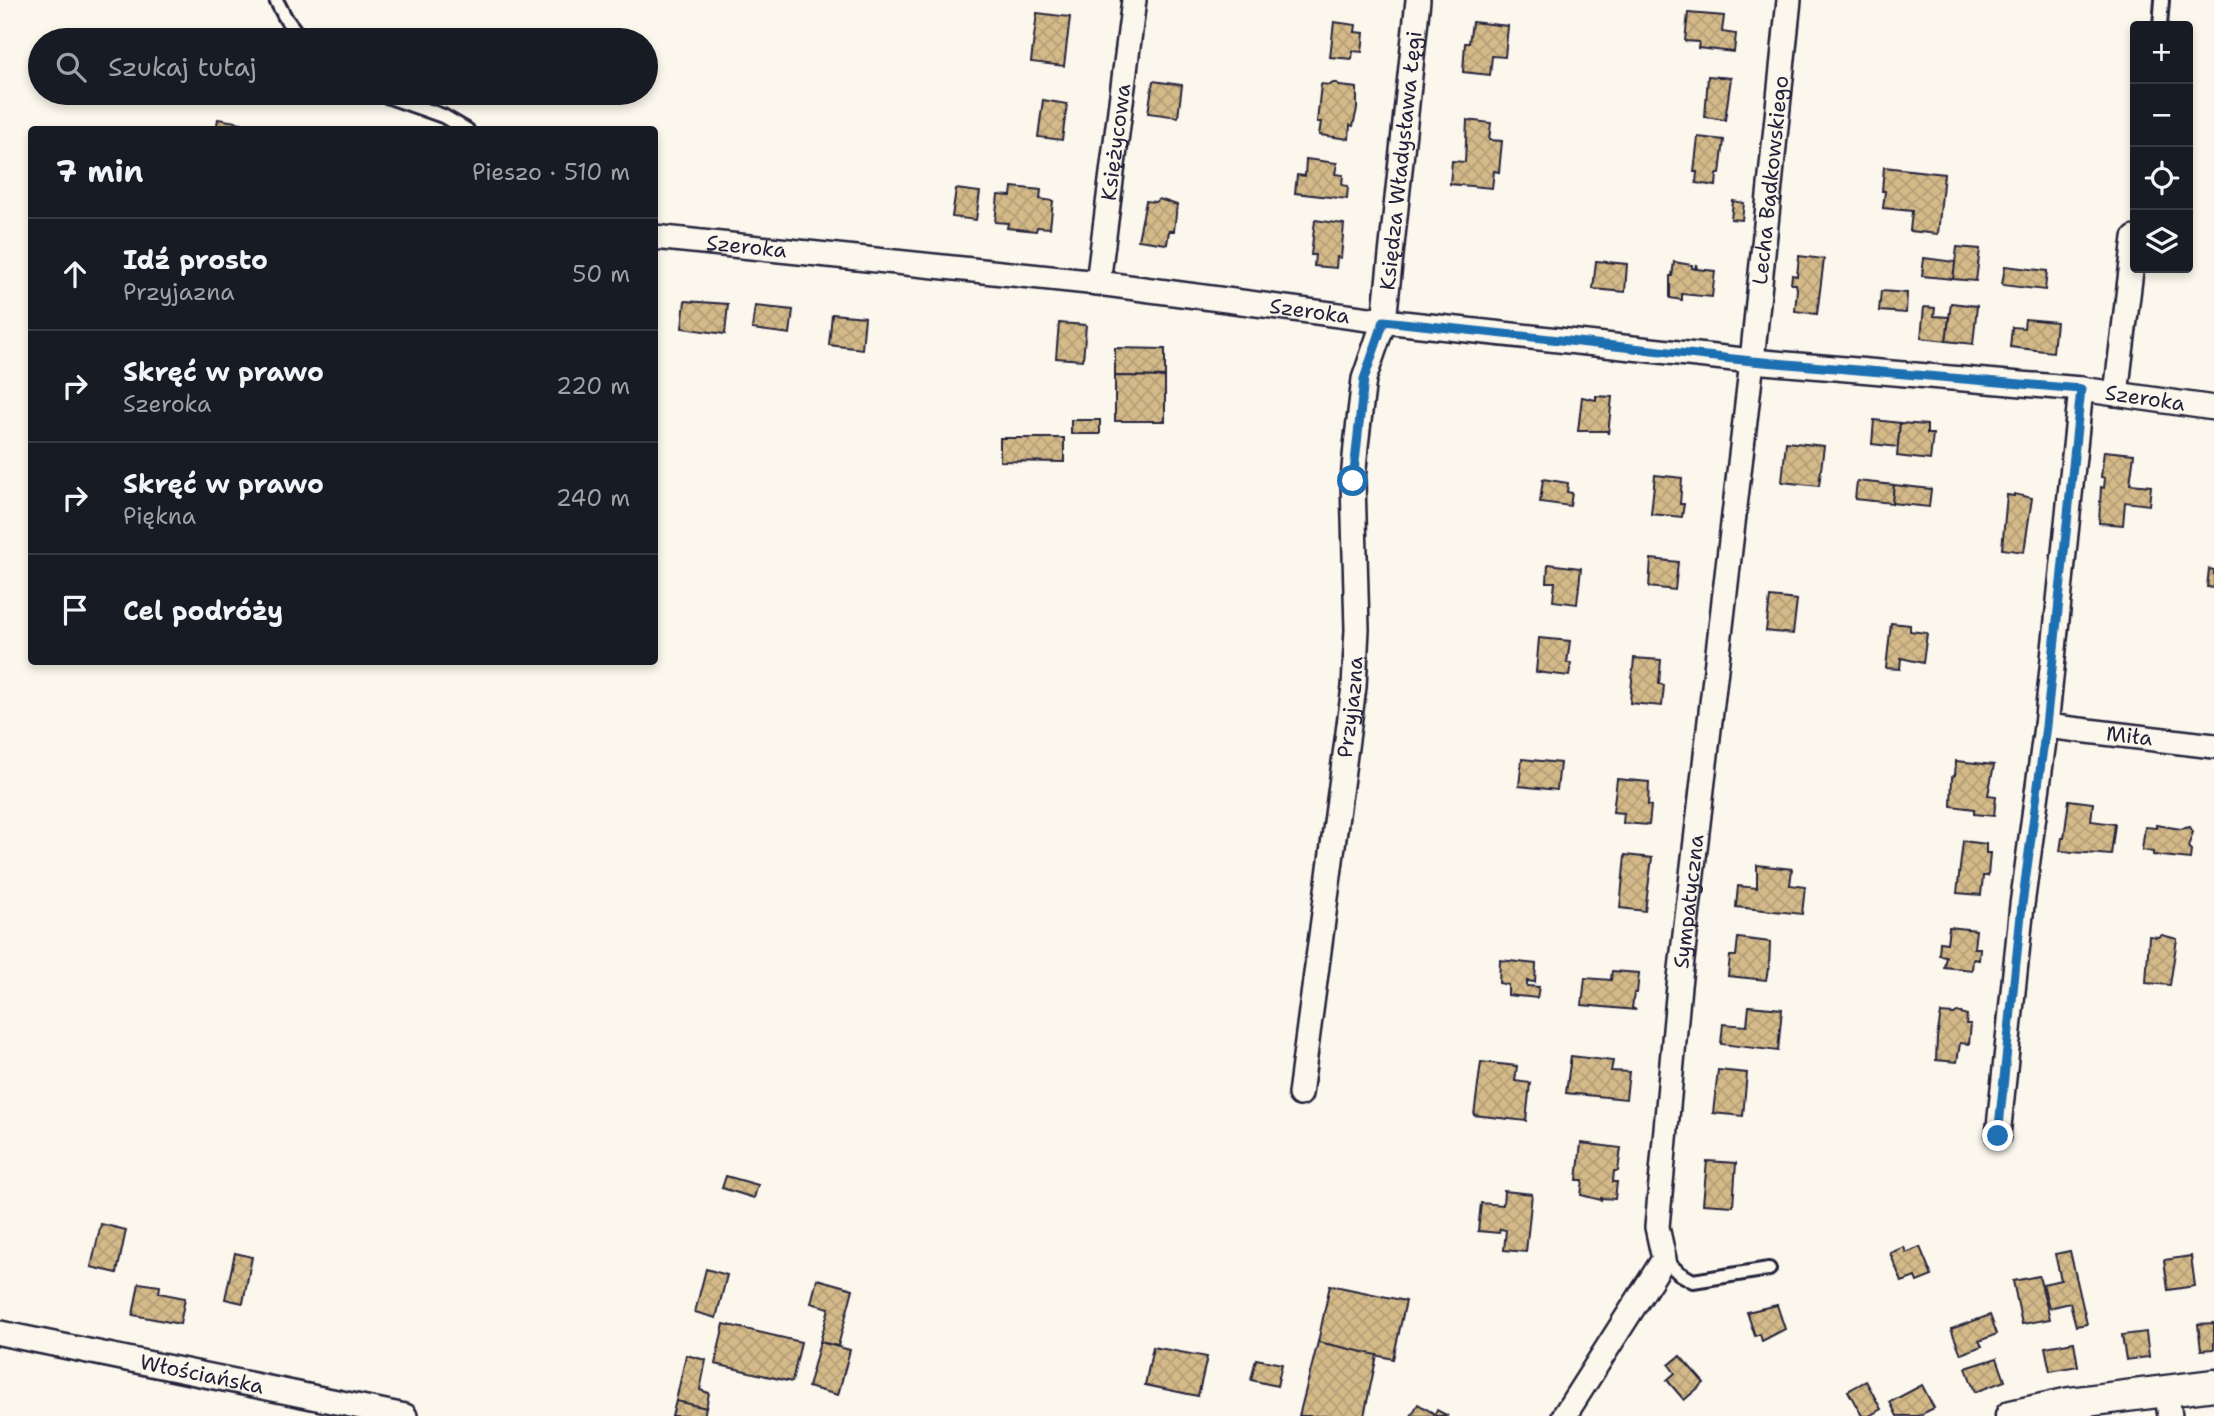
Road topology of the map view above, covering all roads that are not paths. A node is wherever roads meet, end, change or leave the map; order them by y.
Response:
1 (276, 0) edge
2 (1134, 0) edge
3 (1418, 0) edge
4 (1789, 0) edge
5 (2162, 0) edge
6 (2160, 21) edge
7 (293, 28) edge
8 (412, 105) edge
9 (460, 126) edge
10 (658, 237) edge
11 (2131, 273) edge
12 (1098, 283) junction
13 (1384, 321) junction
14 (1752, 361) junction
15 (2081, 389) junction
16 (2116, 394) junction
17 (2214, 408) edge
18 (2046, 726) junction
19 (2214, 746) edge
20 (1300, 1094) dead end
21 (1998, 1136) dead end
22 (1664, 1259) junction
23 (1769, 1269) dead end
24 (0, 1333) edge
25 (2214, 1385) edge
26 (2168, 1403) edge
27 (405, 1416) edge
28 (1564, 1416) edge
29 (2011, 1416) edge

1 - 7 lane
2 - 12 street, Księżycowa
3 - 13 street, Księdza Władysława Łęgi
4 - 14 street, Lecha Bądkowskiego
5 - 6 lane
8 - 9 lane
10 - 12 street, Szeroka
11 - 16 street
12 - 13 street, Szeroka
13 - 14 street, Szeroka
13 - 20 street, Przyjazna
14 - 15 street, Szeroka
14 - 22 street, Sympatyczna
15 - 16 street, Szeroka
15 - 18 street
16 - 17 street, Szeroka
18 - 19 street, Miła
18 - 21 street
22 - 23 lane
22 - 28 street
24 - 27 street, Włościańska
25 - 26 street
26 - 29 street

